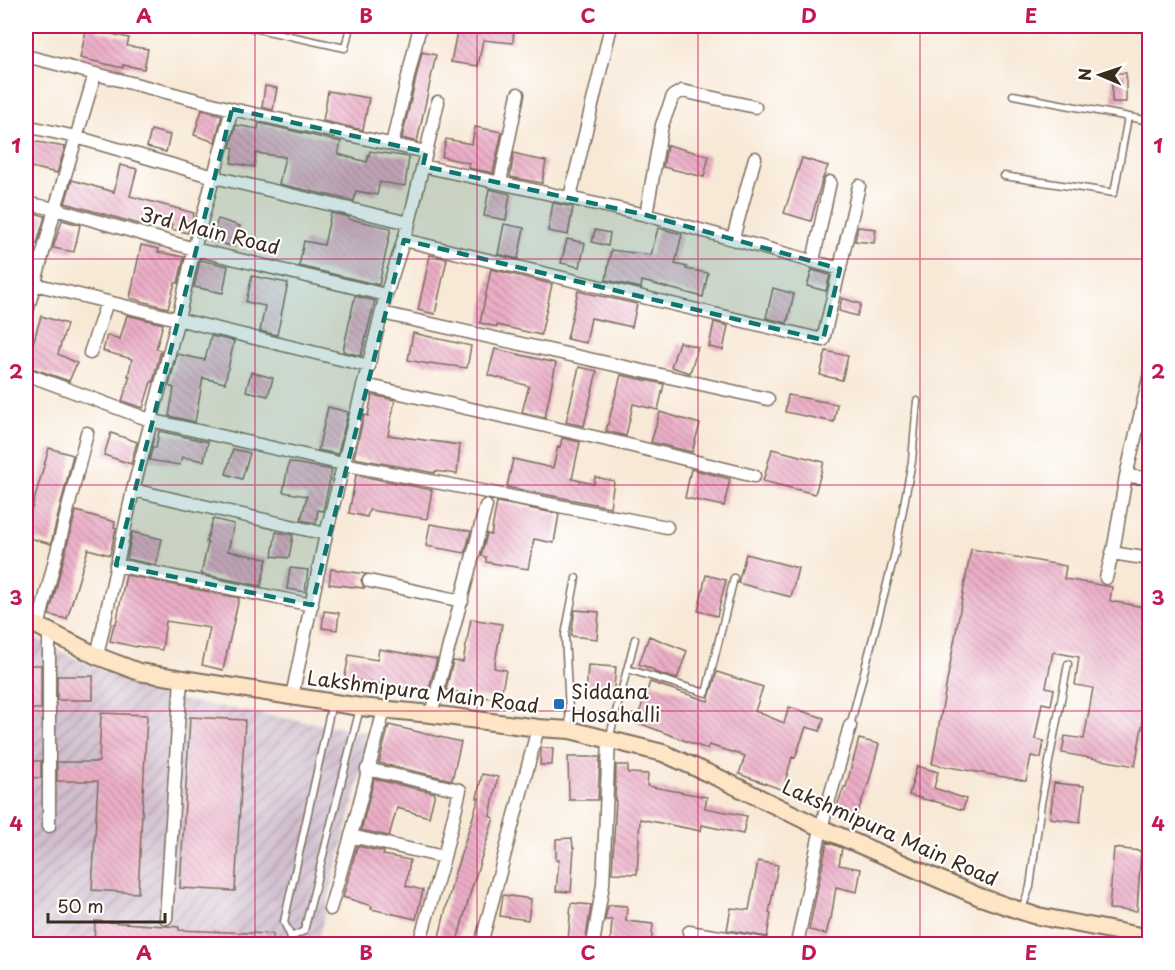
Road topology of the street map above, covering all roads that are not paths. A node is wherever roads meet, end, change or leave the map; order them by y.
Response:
1 (244, 26) edge
2 (350, 26) edge
3 (420, 26) edge
4 (611, 26) edge
5 (26, 56) edge
6 (95, 74) junction
7 (518, 94) dead end
8 (1013, 95) dead end
9 (438, 102) dead end
10 (755, 106) dead end
11 (232, 109) junction
12 (1128, 117) junction
13 (1149, 121) edge
14 (26, 126) edge
15 (76, 137) junction
16 (392, 144) junction
17 (426, 152) junction
18 (755, 158) dead end
19 (423, 166) junction
20 (1004, 176) dead end
21 (214, 177) junction
22 (500, 182) junction
23 (830, 182) dead end
24 (859, 186) dead end
25 (570, 197) junction
26 (26, 203) edge
27 (55, 209) junction
28 (646, 215) junction
29 (409, 223) junction
30 (733, 238) junction
31 (404, 240) junction
32 (194, 249) junction
33 (813, 261) junction
34 (840, 269) junction
35 (30, 284) edge
36 (386, 295) junction
37 (107, 302) junction
38 (382, 313) junction
39 (26, 315) edge
40 (178, 319) junction
41 (90, 353) dead end
42 (369, 366) junction
43 (26, 374) edge
44 (1149, 374) edge
45 (365, 385) junction
46 (768, 399) dead end
47 (916, 401) dead end
48 (150, 420) junction
49 (87, 433) dead end
50 (343, 464) junction
51 (754, 476) dead end
52 (1126, 476) junction
53 (1149, 478) edge
54 (133, 490) junction
55 (486, 506) dead end
56 (667, 527) dead end
57 (326, 534) junction
58 (1112, 553) junction
59 (1149, 559) edge
60 (116, 565) junction
61 (576, 578) dead end
62 (734, 578) dead end
63 (1106, 579) dead end
64 (369, 581) dead end
65 (462, 602) junction
66 (312, 605) junction
67 (37, 627) edge
68 (635, 639) dead end
69 (97, 656) junction
70 (1068, 664) dead end
71 (627, 669) junction
72 (181, 679) junction
73 (292, 696) junction
74 (332, 702) junction
75 (360, 707) junction
76 (384, 710) junction
77 (431, 714) junction
78 (849, 726) joint
79 (538, 729) junction
80 (570, 730) junction
81 (609, 739) junction
82 (368, 770) junction
83 (49, 826) dead end
84 (821, 828) junction
85 (351, 836) junction
86 (444, 857) junction
87 (330, 909) dead end
88 (1021, 911) junction
89 (166, 918) dead end
90 (688, 932) dead end
91 (291, 937) junction
92 (1149, 938) edge
93 (1128, 939) edge
94 (289, 945) edge
95 (419, 945) edge
96 (481, 945) edge
97 (593, 945) edge
98 (763, 945) edge
99 (797, 945) edge

1 - 2 lane
3 - 16 street
4 - 25 street
5 - 6 street
6 - 11 street
6 - 15 street
7 - 22 street
8 - 12 lane
9 - 17 street
10 - 28 street
11 - 16 street
11 - 21 street
12 - 13 lane
12 - 20 lane
14 - 15 street
15 - 21 street
15 - 27 street
16 - 17 street
17 - 19 street
18 - 30 street
19 - 22 street
19 - 29 street
21 - 29 street
21 - 32 street
22 - 25 street
23 - 33 street
24 - 34 street
25 - 28 street
26 - 27 street, 3rd Main Road
27 - 32 street, 3rd Main Road
27 - 35 street
28 - 30 street
29 - 31 street
30 - 33 street
31 - 34 street
31 - 36 street
32 - 36 street, 3rd Main Road
32 - 40 street
33 - 34 street
35 - 37 street
35 - 39 street
36 - 38 street
37 - 40 street
37 - 41 street
38 - 42 street
38 - 46 street
40 - 42 street
40 - 48 street
42 - 45 street
43 - 48 street
44 - 52 street
45 - 50 street
45 - 51 street
47 - 78 lane
48 - 50 street
48 - 54 street
49 - 67 street
50 - 56 street
50 - 57 street
52 - 53 street
52 - 58 street
54 - 57 street
54 - 60 street
55 - 65 street
57 - 66 street
58 - 59 street
58 - 63 street
60 - 66 street
60 - 69 street
61 - 80 lane
62 - 71 lane
64 - 65 street
65 - 77 street
66 - 73 street
67 - 69 main road, Lakshmipura Main Road
67 - 83 street
68 - 71 lane
69 - 72 main road, Lakshmipura Main Road
70 - 88 lane
71 - 81 lane
72 - 73 main road, Lakshmipura Main Road
72 - 89 street
73 - 74 main road, Lakshmipura Main Road
74 - 75 main road, Lakshmipura Main Road
74 - 91 lane
75 - 76 main road, Lakshmipura Main Road
75 - 91 lane
76 - 77 main road, Lakshmipura Main Road
76 - 82 street
77 - 79 main road, Lakshmipura Main Road
78 - 84 street
79 - 80 main road, Lakshmipura Main Road
79 - 96 street
80 - 81 main road, Lakshmipura Main Road
81 - 84 main road, Lakshmipura Main Road
81 - 97 street
82 - 85 street
82 - 86 street
84 - 88 main road, Lakshmipura Main Road
84 - 99 street
85 - 86 street
85 - 87 street
86 - 95 street
88 - 93 main road, Lakshmipura Main Road
90 - 98 street
91 - 94 lane
92 - 93 main road, Lakshmipura Main Road

